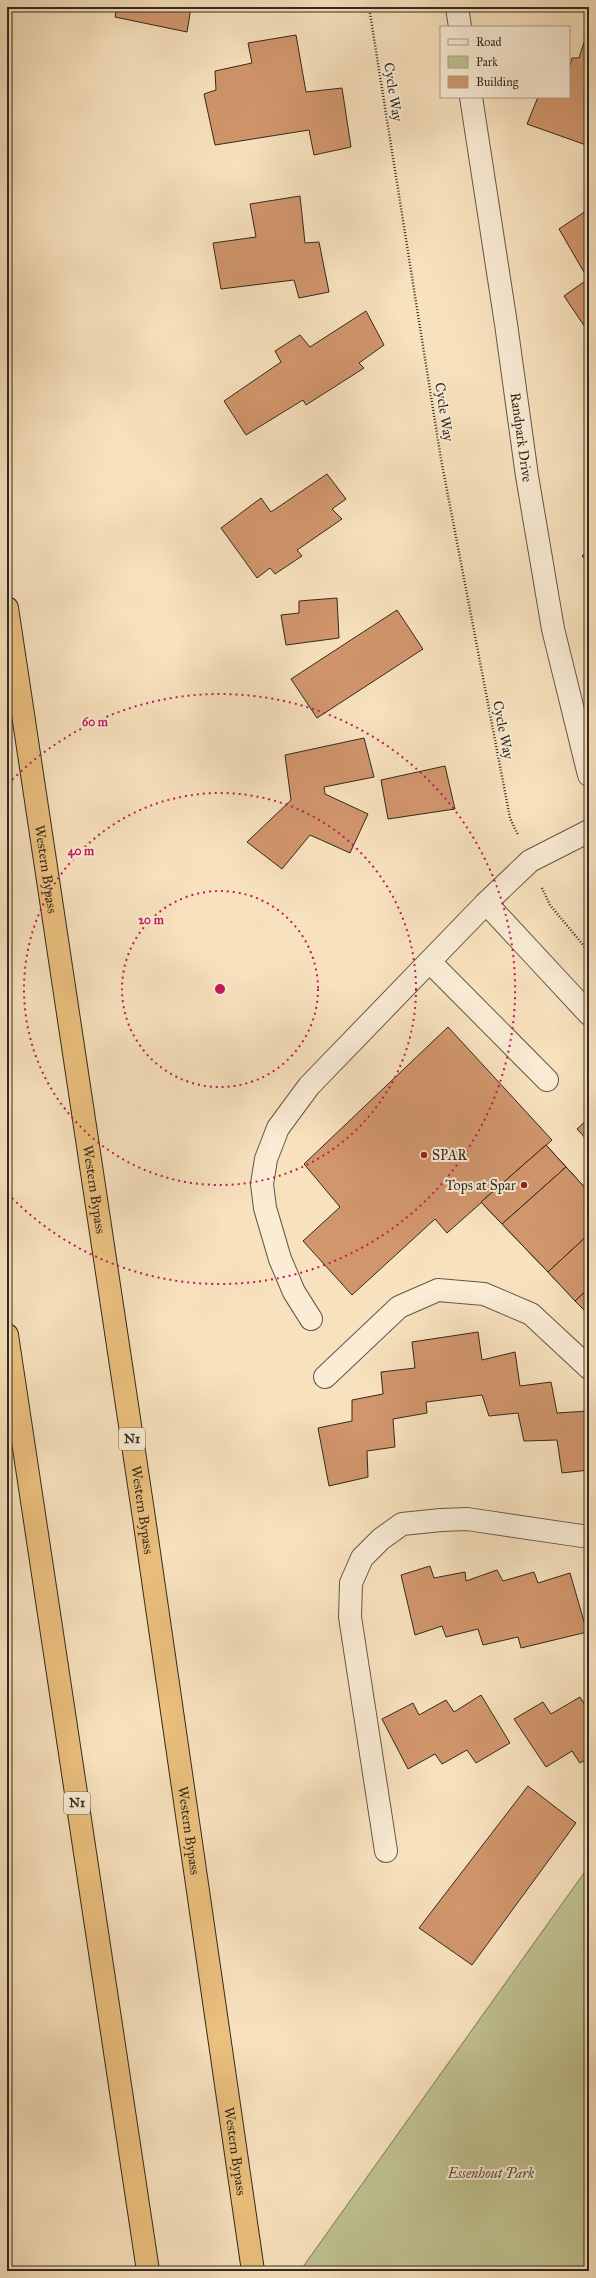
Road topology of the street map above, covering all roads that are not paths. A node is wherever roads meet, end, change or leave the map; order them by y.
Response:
1 (457, 7) edge
2 (460, 26) edge
3 (471, 98) edge
4 (7, 608) edge
5 (589, 775) edge
6 (589, 831) edge
7 (486, 903) junction
8 (430, 962) junction
9 (589, 1014) edge
10 (547, 1080) dead end
11 (311, 1319) dead end
12 (7, 1335) edge
13 (589, 1368) edge
14 (325, 1377) dead end
15 (589, 1537) edge
16 (386, 1851) dead end
17 (148, 2271) edge
18 (253, 2271) edge

1 - 2 street
3 - 5 street, Randpark Drive
4 - 18 highway, Western Bypass / N1
6 - 7 street
7 - 8 street
7 - 9 street
8 - 10 street
8 - 11 street
12 - 17 highway, N1
13 - 14 street
15 - 16 street

